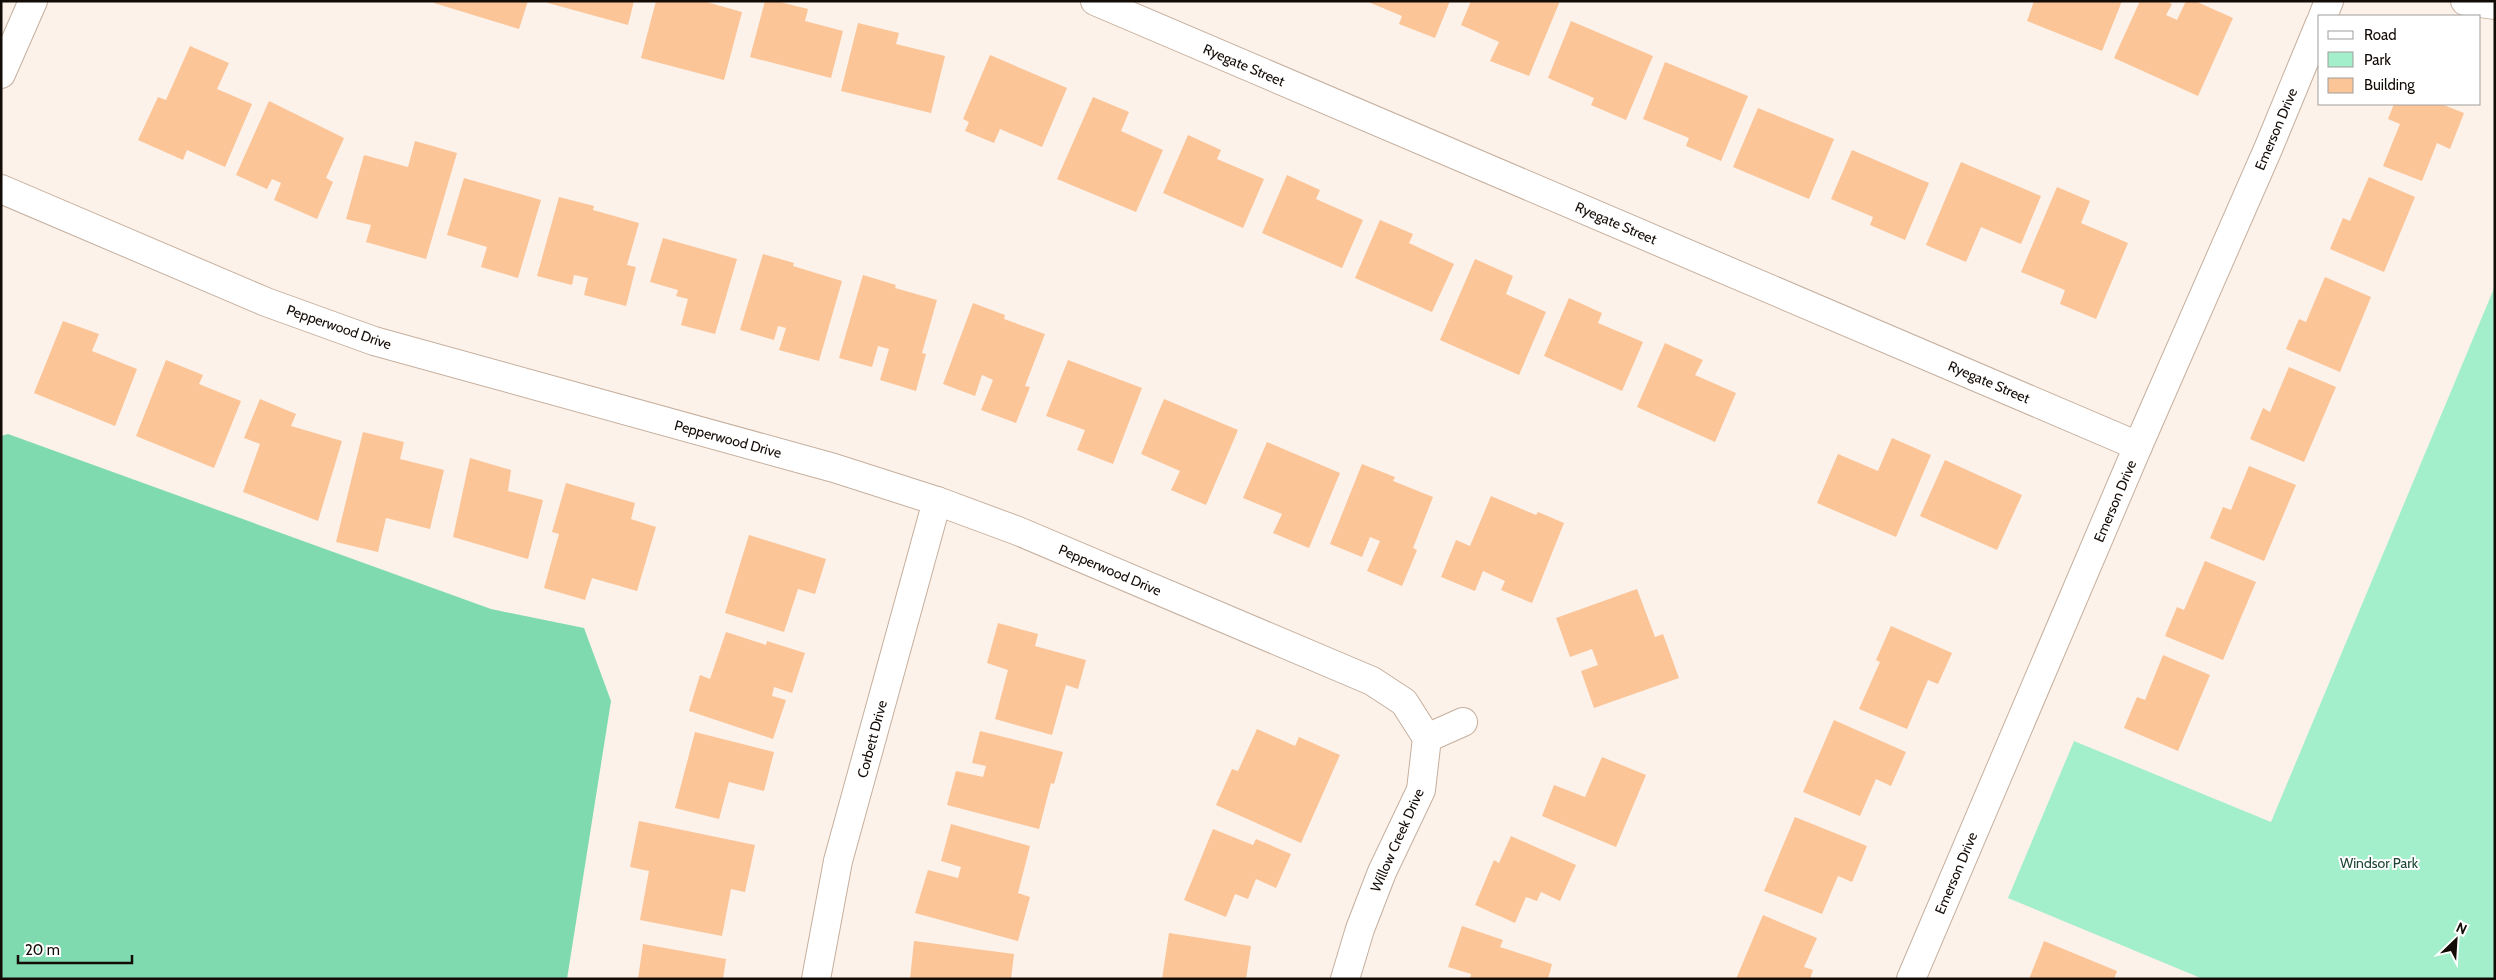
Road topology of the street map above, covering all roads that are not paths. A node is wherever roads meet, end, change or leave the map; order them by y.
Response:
1 (33, 1) edge
2 (1095, 1) edge
3 (2329, 1) edge
4 (2465, 1) edge
5 (2495, 5) edge
6 (2323, 15) edge
7 (2318, 28) edge
8 (1, 74) edge
9 (1, 189) edge
10 (2138, 446) junction
11 (937, 501) junction
12 (1464, 722) dead end
13 (1427, 738) junction
14 (816, 979) edge
15 (1345, 979) edge
16 (1911, 979) edge

1 - 8 street
2 - 10 street, Ryegate Street
3 - 6 street
4 - 5 street
7 - 10 street, Emerson Drive
9 - 11 street, Pepperwood Drive
10 - 16 street, Emerson Drive
11 - 13 street, Pepperwood Drive
11 - 14 street, Corbett Drive
12 - 13 street
13 - 15 street, Willow Creek Drive

